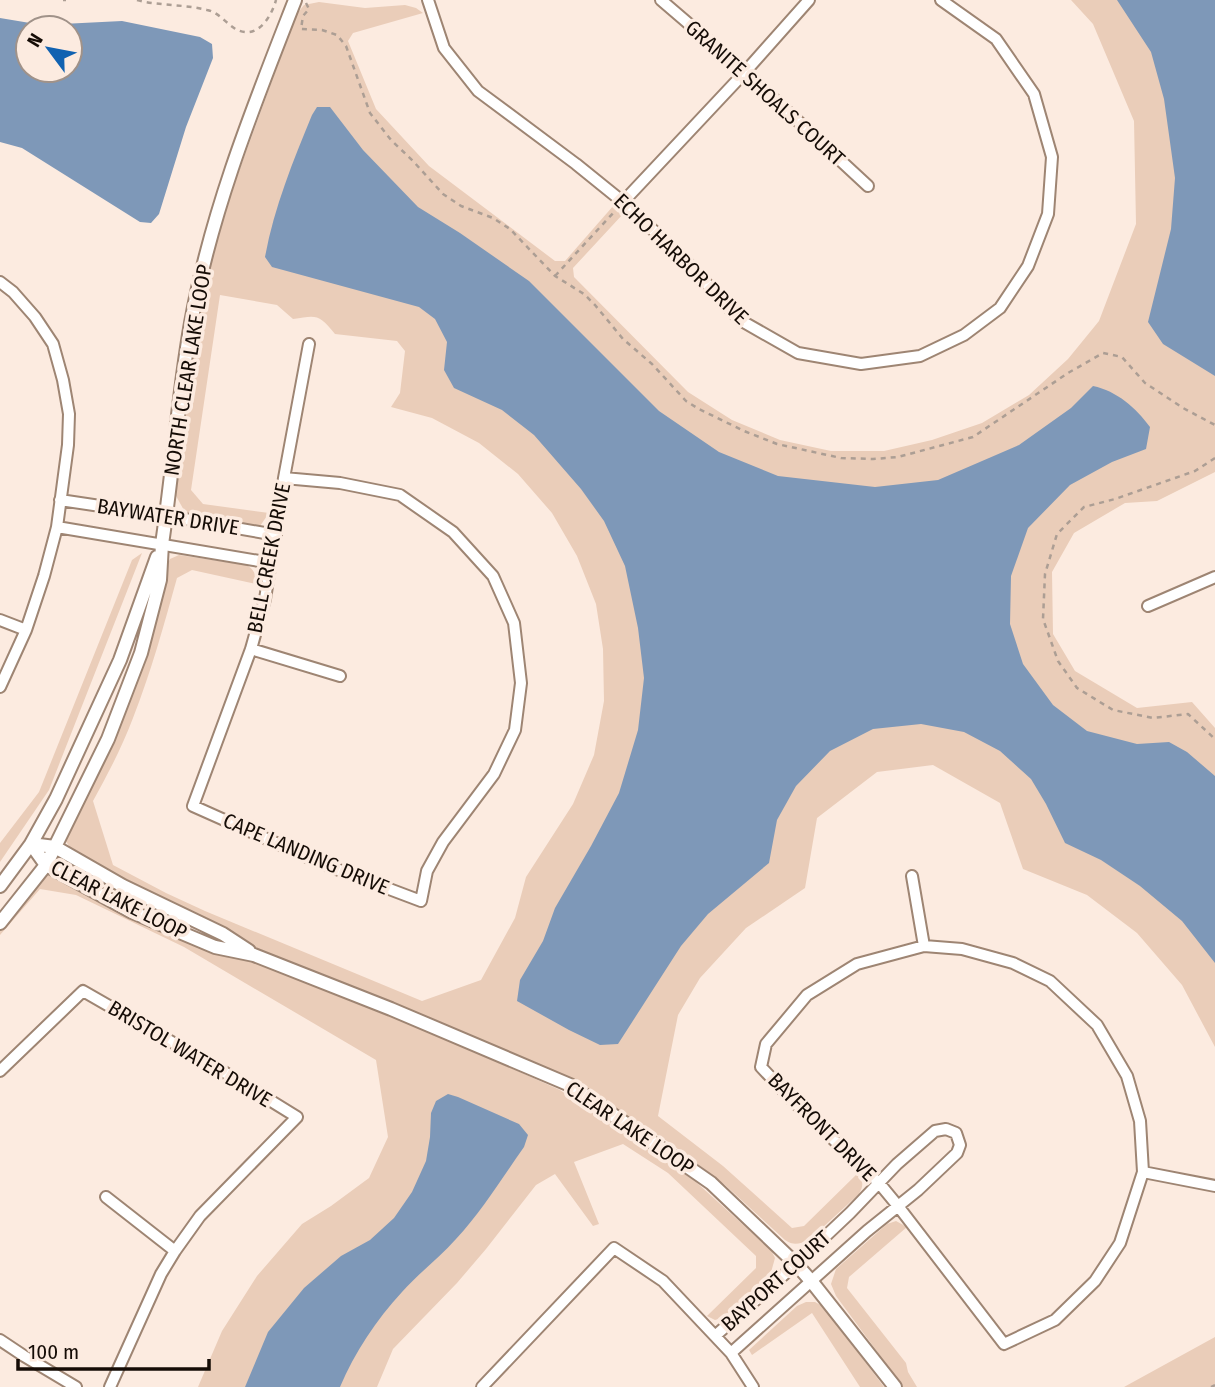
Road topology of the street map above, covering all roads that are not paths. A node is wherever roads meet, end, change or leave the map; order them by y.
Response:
1 (295, 0) edge
2 (428, 0) edge
3 (661, 0) edge
4 (809, 0) edge
5 (941, 0) edge
6 (745, 72) junction
7 (868, 186) dead end
8 (623, 202) junction
9 (0, 282) edge
10 (309, 344) dead end
11 (284, 478) junction
12 (60, 500) junction
13 (167, 516) junction
14 (57, 527) junction
15 (276, 536) junction
16 (162, 544) junction
17 (271, 563) junction
18 (1215, 578) edge
19 (1147, 606) dead end
20 (0, 620) edge
21 (26, 630) junction
22 (251, 649) junction
23 (340, 676) dead end
24 (0, 687) edge
25 (193, 806) joint
26 (31, 844) junction
27 (55, 847) junction
28 (46, 865) junction
29 (912, 876) dead end
30 (0, 886) edge
31 (0, 923) edge
32 (924, 946) junction
33 (254, 955) junction
34 (0, 1071) edge
35 (1143, 1172) junction
36 (879, 1183) junction
37 (1215, 1186) edge
38 (106, 1198) dead end
39 (898, 1206) junction
40 (837, 1225) junction
41 (853, 1244) junction
42 (175, 1251) junction
43 (796, 1264) junction
44 (812, 1282) junction
45 (715, 1336) junction
46 (0, 1340) edge
47 (731, 1353) junction
48 (76, 1387) edge
49 (110, 1387) edge
50 (482, 1387) edge
51 (753, 1387) edge
52 (895, 1387) edge

1 - 13 street, NORTH CLEAR LAKE LOOP
2 - 8 street, ECHO HARBOR DRIVE
3 - 6 street, GRANITE SHOALS COURT
4 - 6 street
5 - 8 street, ECHO HARBOR DRIVE
6 - 7 street, GRANITE SHOALS COURT
6 - 8 street
9 - 12 street
10 - 11 street, BELL CREEK DRIVE
11 - 15 street, BELL CREEK DRIVE
11 - 25 street, CAPE LANDING DRIVE
12 - 13 street, BAYWATER DRIVE
12 - 14 street
13 - 15 street, BAYWATER DRIVE
13 - 16 street, NORTH CLEAR LAKE LOOP
14 - 16 street, BAYWATER DRIVE
14 - 21 street
15 - 17 street, BELL CREEK DRIVE
16 - 17 street, BAYWATER DRIVE
16 - 26 street, NORTH CLEAR LAKE LOOP
16 - 27 street, NORTH CLEAR LAKE LOOP
17 - 22 street, BELL CREEK DRIVE
18 - 19 street
20 - 21 street
21 - 24 street
22 - 23 street
22 - 25 street, BELL CREEK DRIVE
26 - 27 street, CLEAR LAKE LOOP
26 - 28 street, CLEAR LAKE LOOP
26 - 30 street, NORTH CLEAR LAKE LOOP
27 - 28 street, NORTH CLEAR LAKE LOOP
27 - 33 street, CLEAR LAKE LOOP
28 - 31 street, NORTH CLEAR LAKE LOOP
28 - 33 street, CLEAR LAKE LOOP
29 - 32 street
32 - 35 street, BAYFRONT DRIVE
32 - 36 street, BAYFRONT DRIVE
33 - 43 street, CLEAR LAKE LOOP
34 - 42 street, BRISTOL WATER DRIVE
35 - 37 street
35 - 39 street, BAYFRONT DRIVE
36 - 39 street, BAYFRONT DRIVE
36 - 39 street, BAYPORT COURT
36 - 40 street, BAYPORT COURT
38 - 42 street
39 - 41 street, BAYPORT COURT
40 - 41 street, BAYPORT COURT
40 - 43 street, BAYPORT COURT
41 - 44 street, BAYPORT COURT
42 - 49 street
43 - 44 street, CLEAR LAKE LOOP
43 - 45 street, BAYPORT COURT
44 - 47 street, BAYPORT COURT
44 - 52 street, CLEAR LAKE LOOP
45 - 47 street
45 - 50 street
46 - 48 street
47 - 51 street

